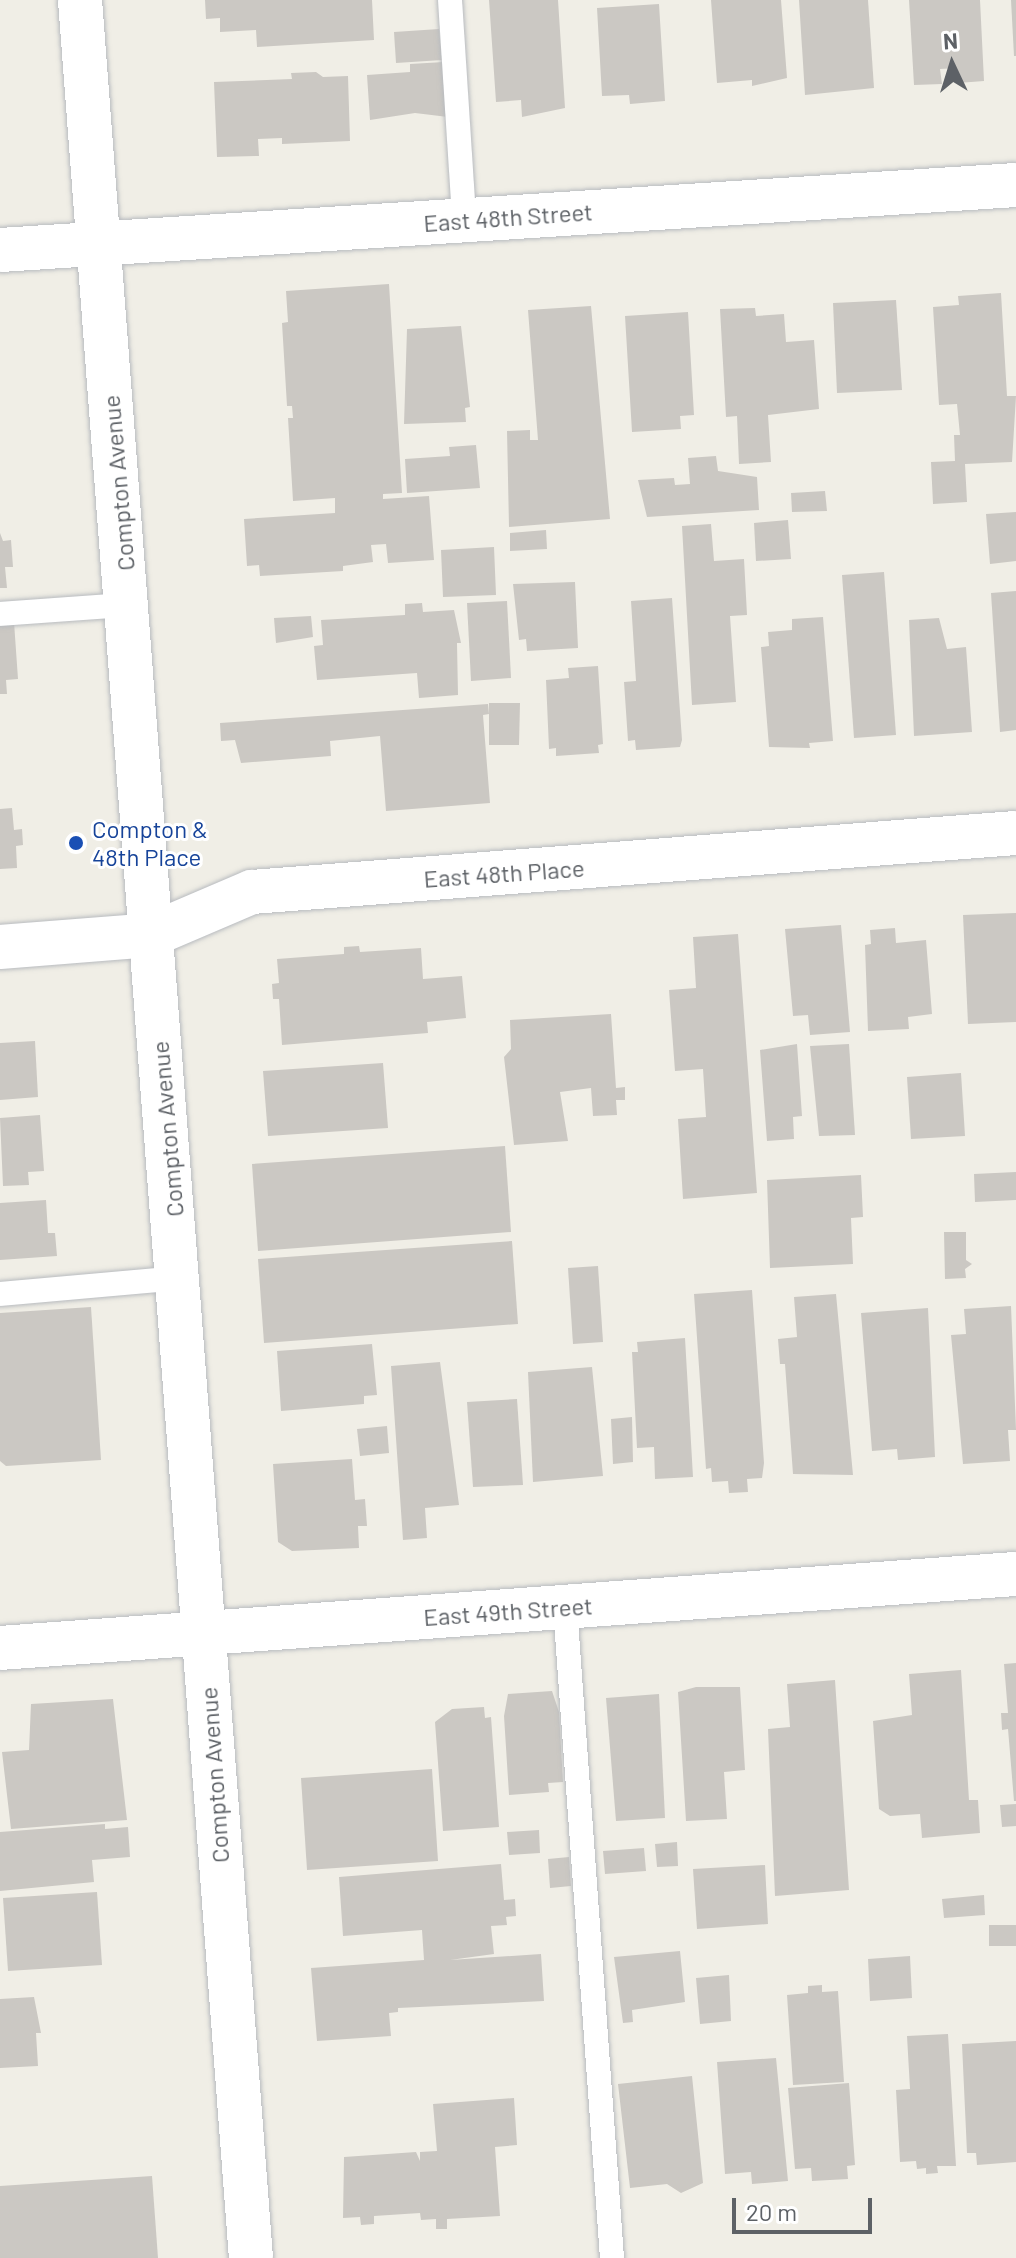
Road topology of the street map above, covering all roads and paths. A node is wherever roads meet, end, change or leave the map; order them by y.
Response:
1 (80, 0) edge
2 (450, 0) edge
3 (1016, 185) edge
4 (464, 219) junction
5 (98, 243) junction
6 (0, 250) edge
7 (127, 605) junction
8 (0, 614) edge
9 (1016, 833) edge
10 (151, 935) junction
11 (0, 947) edge
12 (179, 1278) junction
13 (0, 1294) edge
14 (1016, 1574) edge
15 (565, 1607) junction
16 (204, 1633) junction
17 (0, 1648) edge
18 (251, 2258) edge
19 (612, 2258) edge

1 - 5 street, Compton Avenue
2 - 4 lane
3 - 4 street, East 48th Street
4 - 5 street, East 48th Street
5 - 6 street, East 48th Street
5 - 7 street, Compton Avenue
7 - 8 lane
7 - 10 street, Compton Avenue
9 - 10 street, East 48th Place
10 - 11 street, East 48th Place
10 - 12 street, Compton Avenue
12 - 13 lane
12 - 16 street, Compton Avenue
14 - 15 street, East 49th Street
15 - 16 street, East 49th Street
15 - 19 lane
16 - 17 street, East 49th Street
16 - 18 street, Compton Avenue

